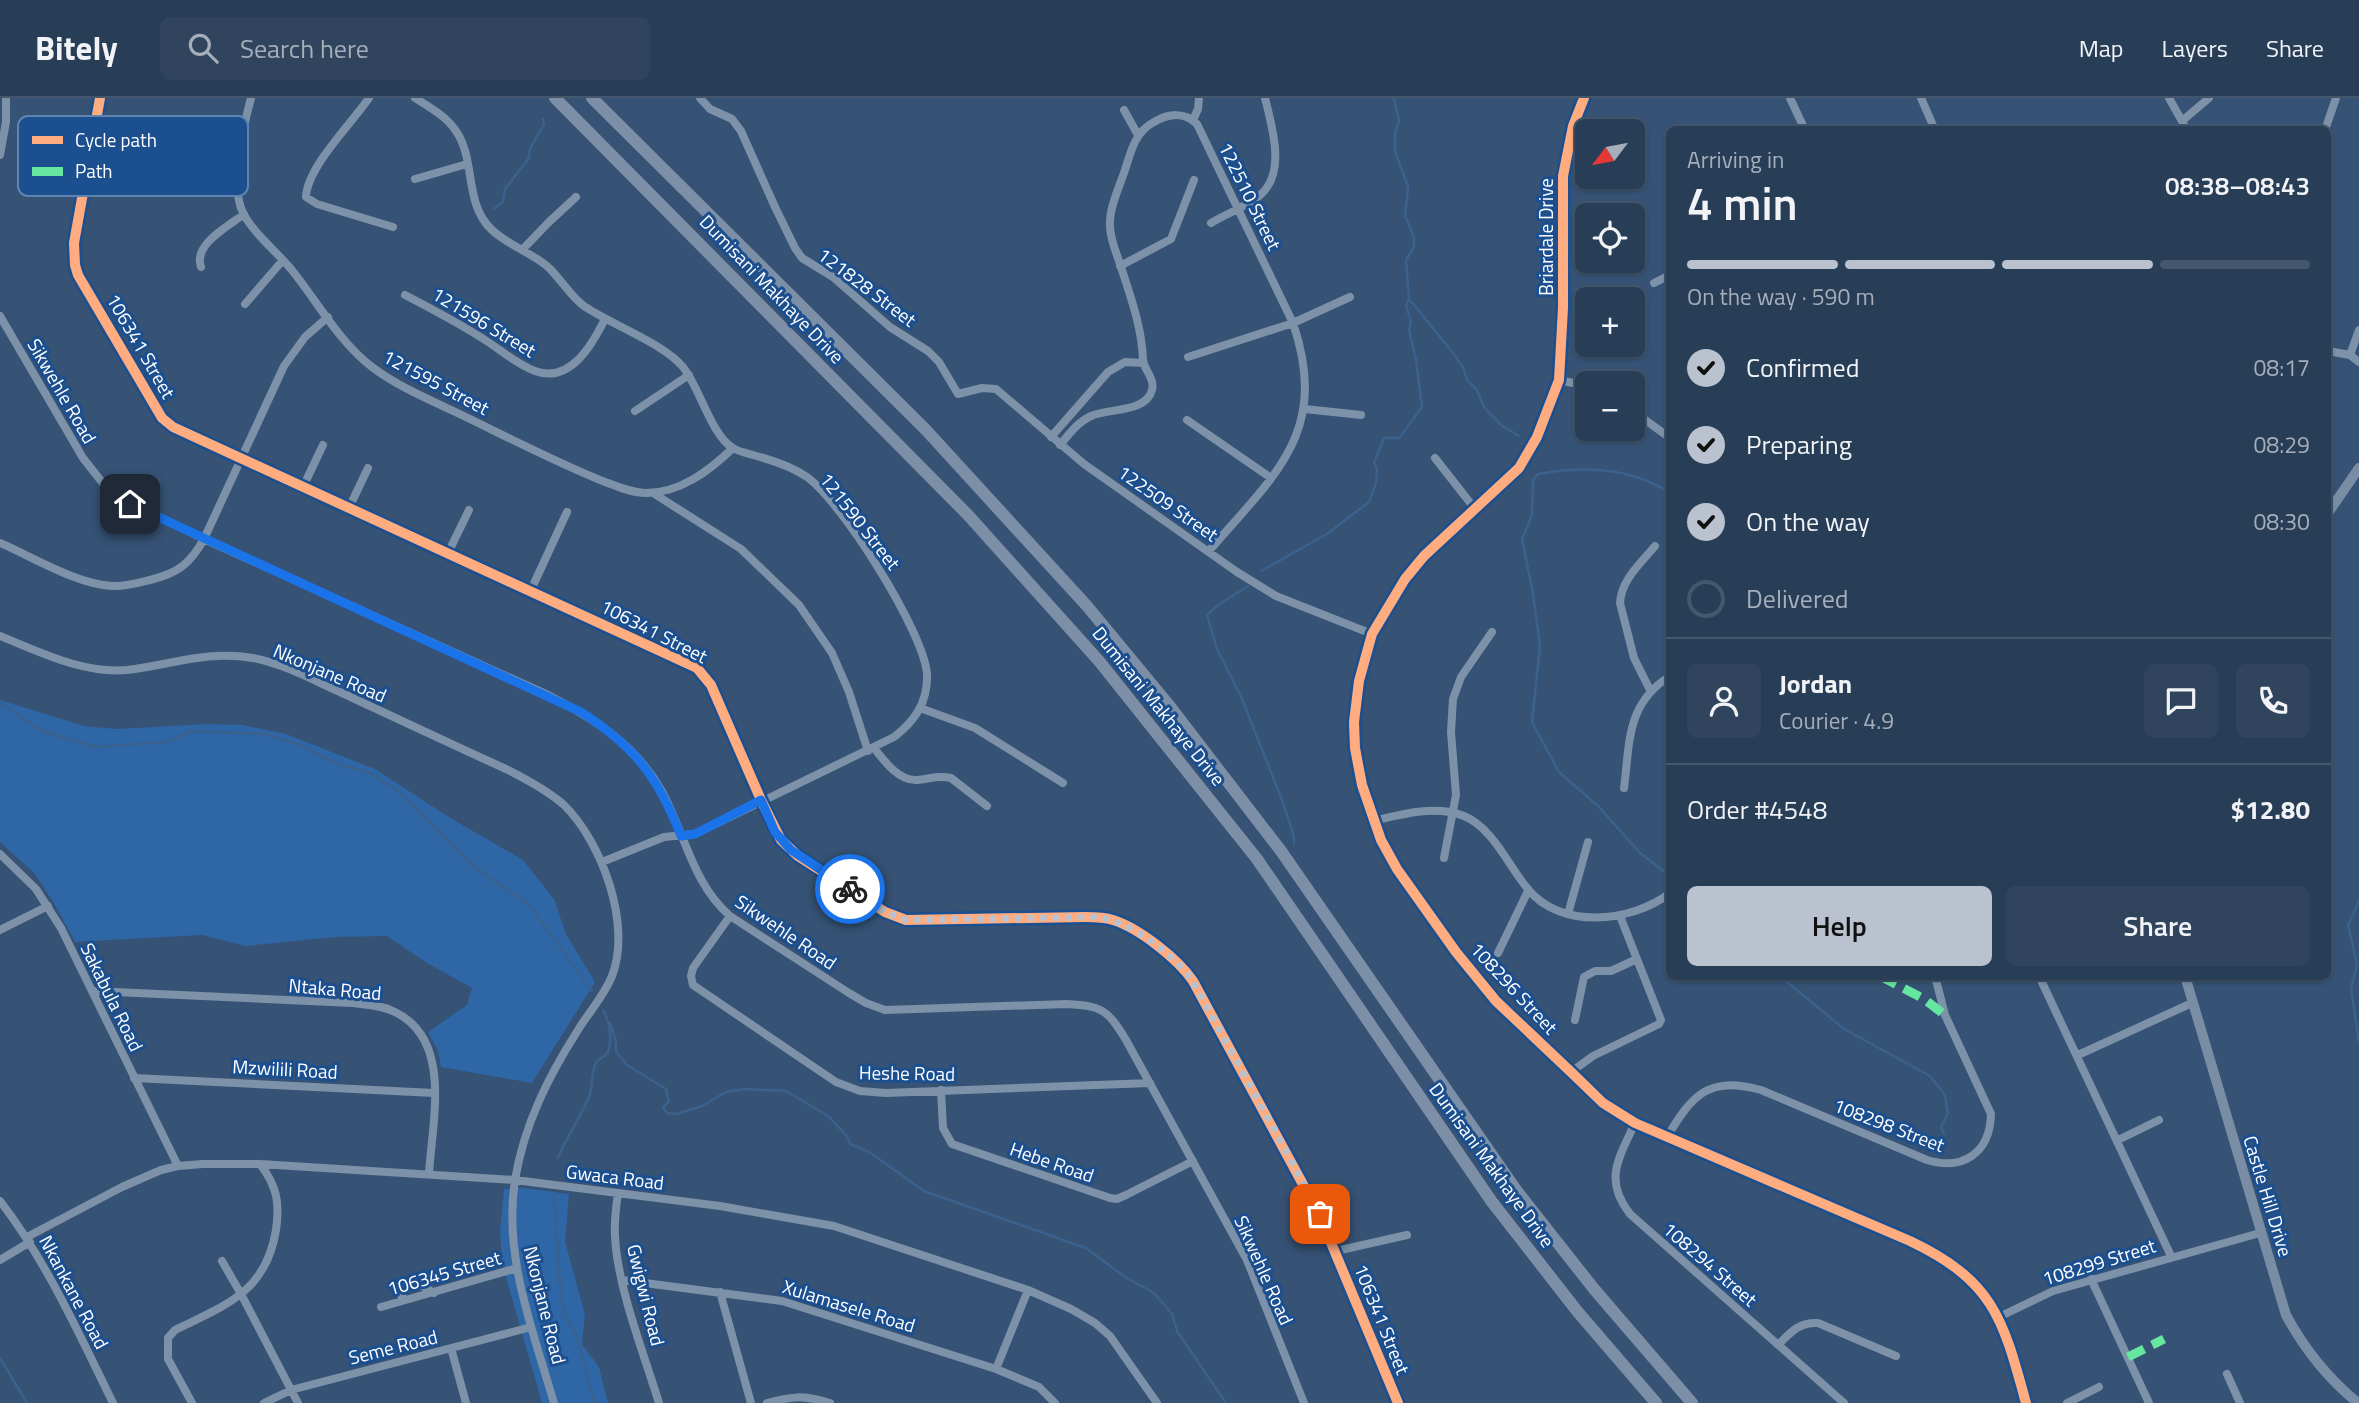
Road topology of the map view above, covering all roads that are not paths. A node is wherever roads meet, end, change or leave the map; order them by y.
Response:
1 (6, 98) edge
2 (100, 98) edge
3 (251, 98) edge
4 (369, 98) edge
5 (415, 98) edge
6 (555, 98) edge
7 (592, 98) edge
8 (699, 98) edge
9 (1199, 98) edge
10 (1265, 98) edge
11 (1584, 98) edge
12 (1790, 98) edge
13 (1921, 98) edge
14 (2169, 98) edge
15 (2209, 98) edge
16 (2336, 98) edge
17 (1124, 110) dead end
18 (97, 116) edge
19 (248, 116) edge
20 (1193, 120) junction
21 (2185, 125) edge
22 (1803, 126) edge
23 (1933, 126) edge
24 (2326, 126) edge
25 (1138, 135) junction
26 (0, 155) edge
27 (467, 164) junction
28 (415, 179) dead end
29 (1194, 180) dead end
30 (82, 196) edge
31 (240, 196) edge
32 (576, 197) dead end
33 (1238, 208) junction
34 (244, 214) junction
35 (1211, 223) dead end
36 (393, 227) dead end
37 (523, 249) junction
38 (283, 260) junction
39 (1121, 266) junction
40 (201, 267) dead end
41 (1666, 277) edge
42 (1654, 283) dead end
43 (405, 295) dead end
44 (1350, 297) dead end
45 (245, 304) dead end
46 (0, 316) edge
47 (328, 317) junction
48 (605, 319) junction
49 (1293, 323) junction
50 (2359, 330) edge
51 (2331, 352) edge
52 (2350, 355) junction
53 (1188, 357) dead end
54 (2359, 362) edge
55 (1143, 363) junction
56 (689, 375) junction
57 (1559, 380) junction
58 (1575, 383) edge
59 (958, 394) joint
60 (1305, 409) junction
61 (635, 411) dead end
62 (1361, 415) dead end
63 (1187, 420) dead end
64 (1645, 420) edge
65 (1666, 435) edge
66 (1051, 437) junction
67 (323, 445) dead end
68 (1060, 445) junction
69 (733, 448) junction
70 (1435, 458) dead end
71 (241, 459) junction
72 (368, 468) dead end
73 (2359, 468) edge
74 (1271, 478) junction
75 (303, 487) junction
76 (653, 493) junction
77 (349, 508) junction
78 (1475, 509) junction
79 (2331, 509) edge
80 (469, 510) dead end
81 (567, 512) dead end
82 (204, 539) junction
83 (0, 543) edge
84 (1655, 546) dead end
85 (1209, 551) junction
86 (448, 553) junction
87 (531, 590) junction
88 (1492, 632) dead end
89 (1372, 634) junction
90 (0, 636) edge
91 (1666, 679) edge
92 (1650, 690) junction
93 (920, 708) junction
94 (871, 749) junction
95 (1063, 783) dead end
96 (1624, 788) dead end
97 (761, 800) junction
98 (987, 806) dead end
99 (1454, 813) junction
100 (1374, 821) junction
101 (681, 836) junction
102 (1588, 842) dead end
103 (0, 854) edge
104 (1444, 858) dead end
105 (601, 862) junction
106 (1528, 891) junction
107 (1666, 896) edge
108 (48, 906) junction
109 (1568, 914) junction
110 (730, 916) junction
111 (1620, 916) junction
112 (0, 930) edge
113 (1498, 953) dead end
114 (1637, 959) junction
115 (1936, 980) edge
116 (2041, 980) edge
117 (2186, 980) edge
118 (93, 991) junction
119 (2192, 1003) junction
120 (1575, 1020) dead end
121 (2078, 1055) junction
122 (1571, 1072) junction
123 (134, 1078) junction
124 (1150, 1083) junction
125 (941, 1090) junction
126 (434, 1093) junction
127 (2159, 1120) dead end
128 (1635, 1123) junction
129 (1667, 1137) junction
130 (2118, 1140) junction
131 (1193, 1161) junction
132 (260, 1164) junction
133 (178, 1166) junction
134 (429, 1174) junction
135 (515, 1180) junction
136 (618, 1193) junction
137 (0, 1201) edge
138 (2260, 1233) junction
139 (1407, 1235) dead end
140 (29, 1240) junction
141 (1336, 1251) junction
142 (2171, 1256) junction
143 (0, 1260) edge
144 (222, 1261) dead end
145 (516, 1268) junction
146 (2091, 1279) junction
147 (622, 1280) junction
148 (1028, 1290) junction
149 (720, 1292) junction
150 (435, 1293) junction
151 (241, 1294) junction
152 (401, 1301) junction
153 (381, 1307) dead end
154 (1999, 1317) junction
155 (531, 1327) junction
156 (1778, 1345) junction
157 (450, 1349) junction
158 (1896, 1356) dead end
159 (996, 1368) junction
160 (2227, 1374) dead end
161 (2099, 1387) dead end
162 (291, 1390) junction
163 (113, 1403) edge
164 (192, 1403) edge
165 (264, 1403) edge
166 (298, 1403) edge
167 (466, 1403) edge
168 (554, 1403) edge
169 (660, 1403) edge
170 (751, 1403) edge
171 (767, 1403) edge
172 (830, 1403) edge
173 (1055, 1403) edge
174 (1157, 1403) edge
175 (1304, 1403) edge
176 (1398, 1403) edge
177 (1656, 1403) edge
178 (1692, 1403) edge
179 (1844, 1403) edge
180 (2026, 1403) edge
181 (2067, 1403) edge
182 (2149, 1403) edge
183 (2240, 1403) edge
184 (2358, 1403) edge

1 - 26 street
2 - 18 street, 106341 Street
3 - 19 street
4 - 36 street
5 - 27 street
6 - 177 main road, Dumisani Makhaye Drive
7 - 178 main road, Dumisani Makhaye Drive
8 - 59 street, 121828 Street
9 - 20 street
10 - 33 street
11 - 57 street, Briardale Drive
12 - 22 street
13 - 23 street
14 - 21 street
15 - 21 street
16 - 24 street
17 - 25 street
20 - 25 street
20 - 33 street, 122510 Street
25 - 39 street
27 - 28 street
27 - 37 street
29 - 39 street
30 - 71 street, 106341 Street
31 - 34 street
32 - 37 street
33 - 35 street
33 - 49 street, 122510 Street
34 - 38 street, 121595 Street
34 - 40 street
37 - 48 street
38 - 45 street
38 - 47 street, 121595 Street
39 - 55 street
41 - 42 street
43 - 48 street, 121596 Street
44 - 49 street
46 - 82 street, Sikwehle Road
47 - 71 street
47 - 76 street, 121595 Street
48 - 56 street
49 - 53 street
49 - 60 street, 122510 Street
50 - 52 street
51 - 52 street
52 - 54 street
55 - 66 street
55 - 68 street
56 - 61 street
56 - 69 street
57 - 58 street
57 - 78 street, 108296 Street
59 - 66 street, 122509 Street
60 - 62 street
60 - 74 street, 122510 Street
63 - 74 street
64 - 65 street
66 - 68 street, 122509 Street
67 - 75 street
68 - 85 street, 122509 Street
69 - 76 street, 121595 Street
69 - 93 street, 121590 Street
70 - 78 street
71 - 75 street, 106341 Street
71 - 82 street
72 - 77 street
73 - 79 street
74 - 85 street, 122510 Street
75 - 77 street, 106341 Street
76 - 94 street
77 - 86 street, 106341 Street
78 - 89 street, 108296 Street
80 - 86 street
81 - 87 street
82 - 83 street
82 - 101 street, Sikwehle Road
84 - 92 street
85 - 89 street, 122509 Street
86 - 87 street, 106341 Street
87 - 97 street, 106341 Street
88 - 99 street
89 - 100 street, 108296 Street
90 - 105 street, Nkonjane Road
91 - 92 street
92 - 96 street
93 - 94 street
93 - 95 street
94 - 97 street
94 - 98 street
97 - 101 street
97 - 141 street, 106341 Street
99 - 100 street
99 - 104 street
99 - 106 street
100 - 122 street, 108296 Street
101 - 105 street
101 - 110 street, Sikwehle Road
102 - 109 street
103 - 108 street, Sakabula Road
105 - 135 street, Nkonjane Road
106 - 109 street
106 - 113 street
107 - 111 street
108 - 112 street
108 - 118 street, Sakabula Road
109 - 111 street
110 - 124 street, Sikwehle Road
110 - 125 street, Heshe Road
111 - 114 street
114 - 120 street
114 - 122 street
115 - 129 street, 108298 Street
116 - 121 street
117 - 119 street, Castle Hill Drive
118 - 123 street, Sakabula Road
118 - 126 street, Ntaka Road
119 - 121 street
119 - 138 street, Castle Hill Drive
121 - 130 street
122 - 128 street, 108296 Street
123 - 126 street, Mzwilili Road
123 - 133 street, Sakabula Road
124 - 125 street, Heshe Road
124 - 131 street, Sikwehle Road
125 - 131 street, Hebe Road
126 - 134 street, Ntaka Road
127 - 130 street
128 - 129 street, 108296 Street
128 - 156 street, 108294 Street
129 - 154 street, 108296 Street
130 - 142 street
131 - 175 street, Sikwehle Road
132 - 133 street, Gwaca Road
132 - 134 street, Gwaca Road
132 - 151 street
133 - 140 street, Gwaca Road
134 - 135 street, Gwaca Road
135 - 136 street, Gwaca Road
135 - 145 street, Nkonjane Road
136 - 147 street, Gwigwi Road
136 - 148 street, Gwaca Road
137 - 140 street, Nkankane Road
138 - 142 street, 108299 Street
138 - 184 street, Castle Hill Drive
139 - 141 street, 106341 Street
140 - 143 street, Gwaca Road
140 - 163 street, Nkankane Road
141 - 176 street, 106341 Street
142 - 146 street, 108299 Street
144 - 151 street
145 - 150 street, 106345 Street
145 - 155 street, Nkonjane Road
146 - 154 street, 108299 Street
146 - 182 street
147 - 149 street, Xulamasele Road
147 - 169 street, Gwigwi Road
148 - 159 street
148 - 174 street, Gwaca Road
149 - 159 street, Xulamasele Road
149 - 170 street
150 - 152 street, 106345 Street
150 - 152 street
151 - 162 street
151 - 164 street
152 - 153 street, 106345 Street
154 - 180 street, 108296 Street
155 - 157 street, Seme Road
155 - 168 street, Nkonjane Road
156 - 158 street
156 - 179 street, 108294 Street
157 - 162 street, Seme Road
157 - 167 street
159 - 173 street, Xulamasele Road
160 - 183 street
161 - 181 street
162 - 165 street, Seme Road
162 - 166 street
171 - 172 street

